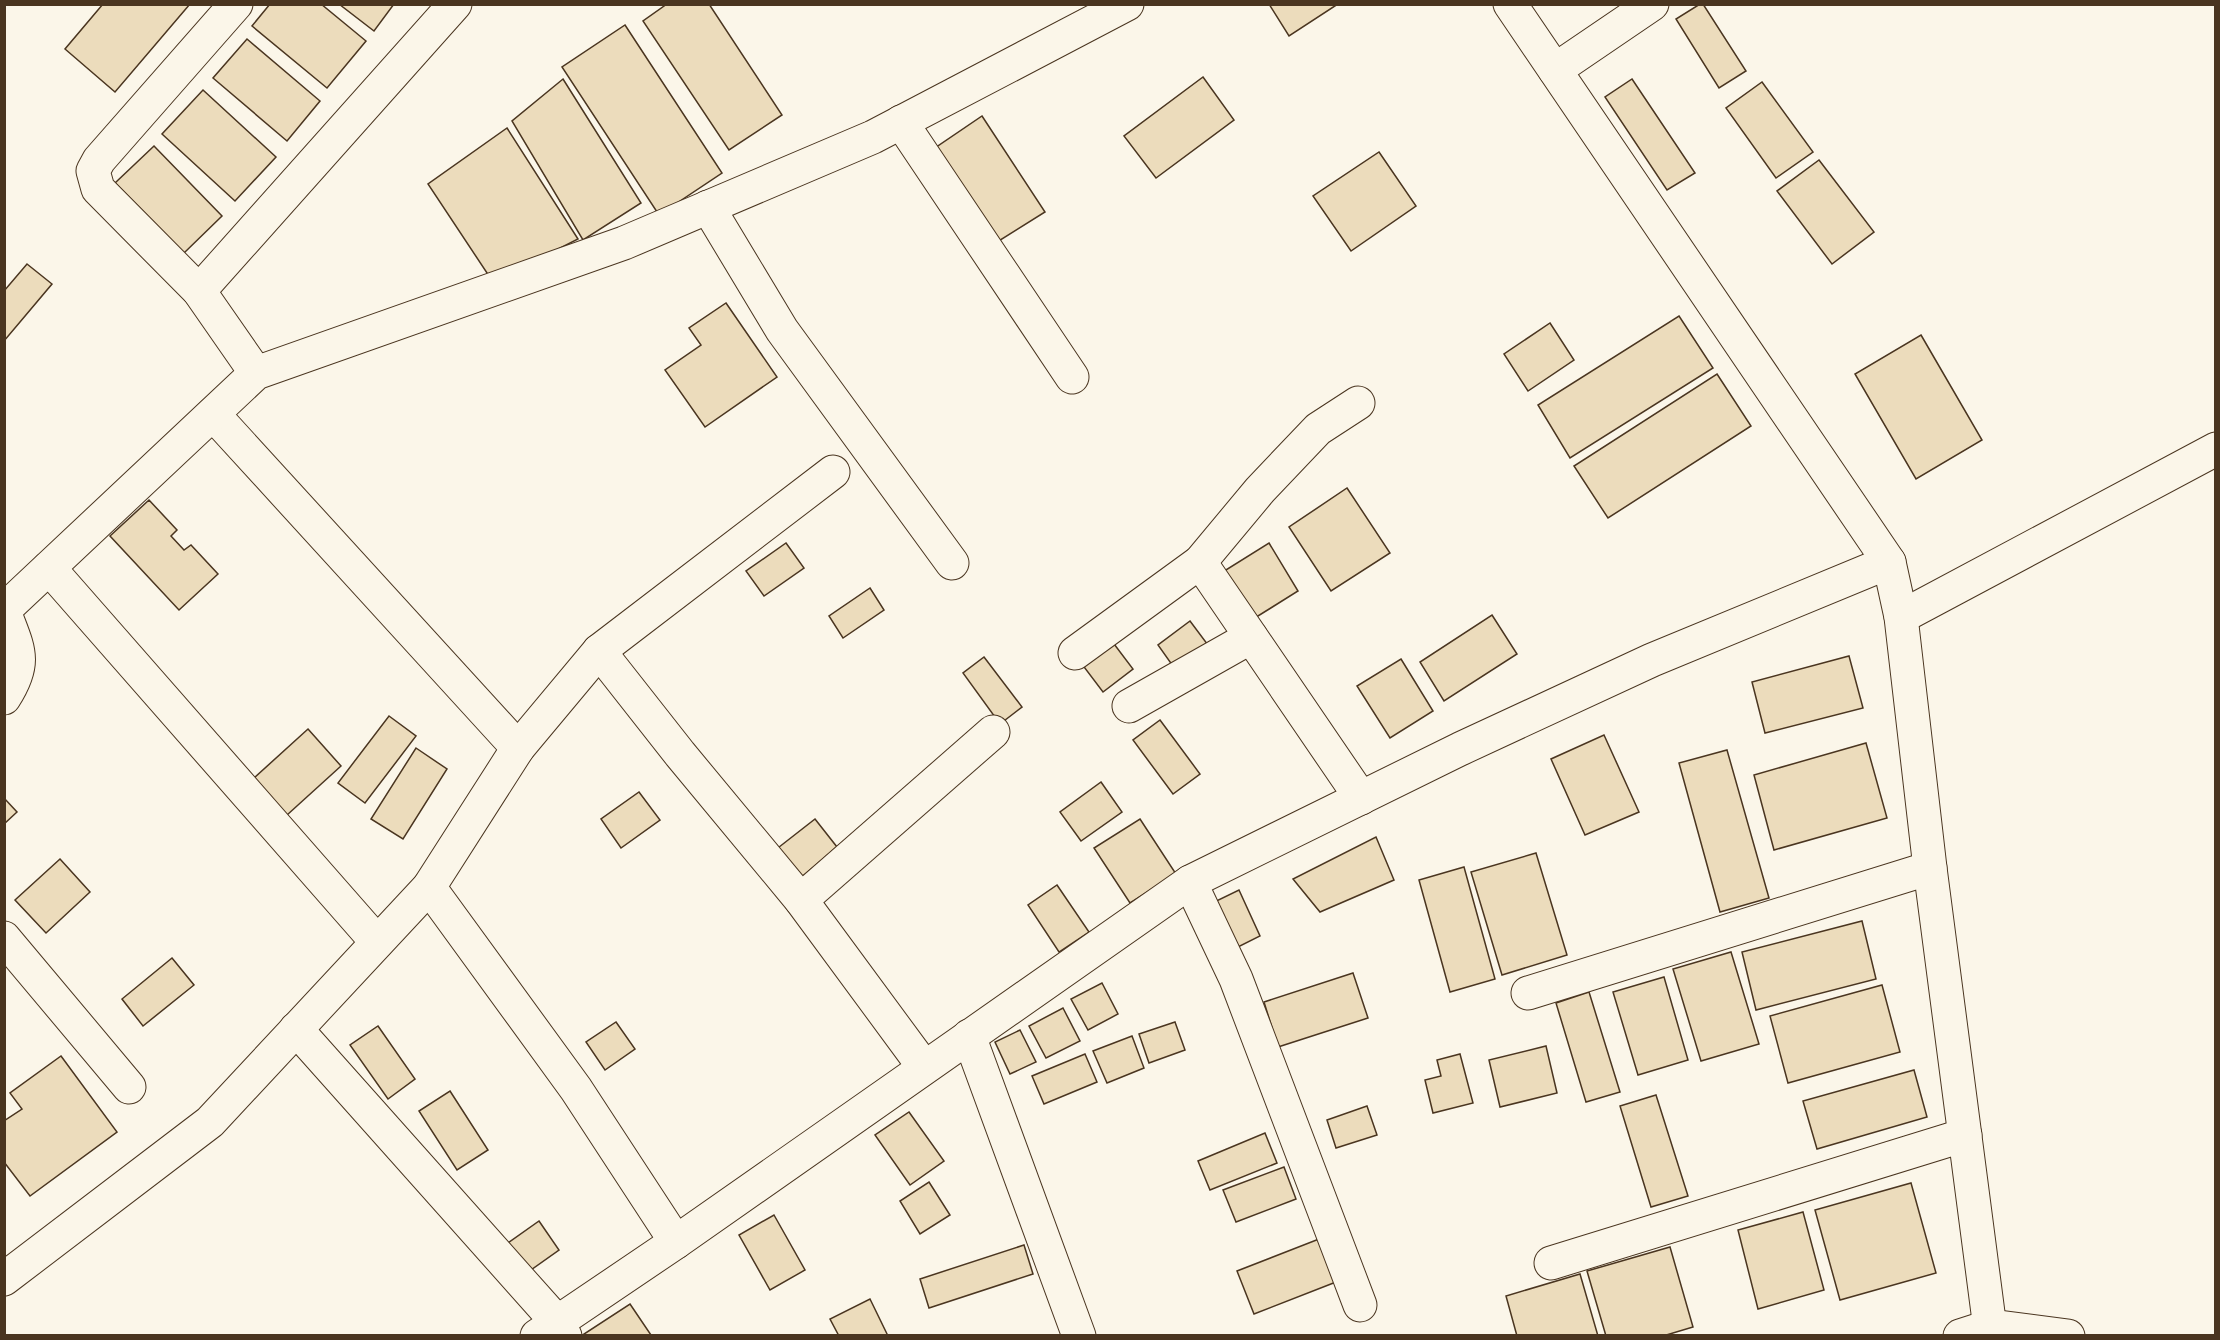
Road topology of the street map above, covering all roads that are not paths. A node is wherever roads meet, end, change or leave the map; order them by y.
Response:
1 (236, 4) edge
2 (455, 4) edge
3 (1127, 4) edge
4 (1510, 4) edge
5 (1652, 4) edge
6 (1555, 70) junction
7 (901, 122) junction
8 (708, 207) junction
9 (199, 291) junction
10 (256, 373) junction
11 (1072, 377) dead end
12 (1358, 403) dead end
13 (213, 414) junction
14 (2216, 449) edge
15 (833, 472) dead end
16 (1200, 562) junction
17 (1889, 562) junction
18 (952, 563) dead end
19 (49, 568) junction
20 (4, 610) edge
21 (1901, 616) junction
22 (1251, 637) junction
23 (599, 651) junction
24 (1075, 653) dead end
25 (4, 698) edge
26 (1129, 706) dead end
27 (993, 732) dead end
28 (518, 748) junction
29 (1361, 798) junction
30 (1930, 868) junction
31 (1190, 882) junction
32 (429, 887) junction
33 (801, 900) junction
34 (4, 938) edge
35 (377, 942) junction
36 (1528, 993) dead end
37 (296, 1029) junction
38 (969, 1036) junction
39 (924, 1067) junction
40 (129, 1087) dead end
41 (1965, 1136) junction
42 (676, 1242) junction
43 (1551, 1263) dead end
44 (4, 1279) edge
45 (1360, 1305) dead end
46 (1991, 1330) edge
47 (554, 1331) edge
48 (1079, 1335) edge
49 (1960, 1335) edge
50 (2068, 1335) edge

1 - 9 street
2 - 9 street
3 - 7 street
4 - 6 street
5 - 6 street
6 - 17 street
7 - 8 street
7 - 11 street
8 - 10 street
8 - 18 street
9 - 10 street
10 - 13 street
12 - 16 street
13 - 19 street
13 - 28 street
14 - 21 street
15 - 23 street
16 - 22 street
16 - 24 street
17 - 21 street
17 - 29 street
19 - 20 street
19 - 35 street
20 - 25 street
21 - 30 street
22 - 26 street
22 - 29 street
23 - 28 street
23 - 33 street
27 - 33 street
28 - 32 street
29 - 31 street
30 - 36 street
30 - 41 street
31 - 38 street
31 - 45 street
32 - 35 street
32 - 42 street
33 - 39 street
34 - 40 street
35 - 37 street
37 - 44 street
37 - 47 street
38 - 39 street
38 - 48 street
39 - 42 street
41 - 43 street
41 - 46 street
42 - 47 street
46 - 49 street
46 - 50 street

